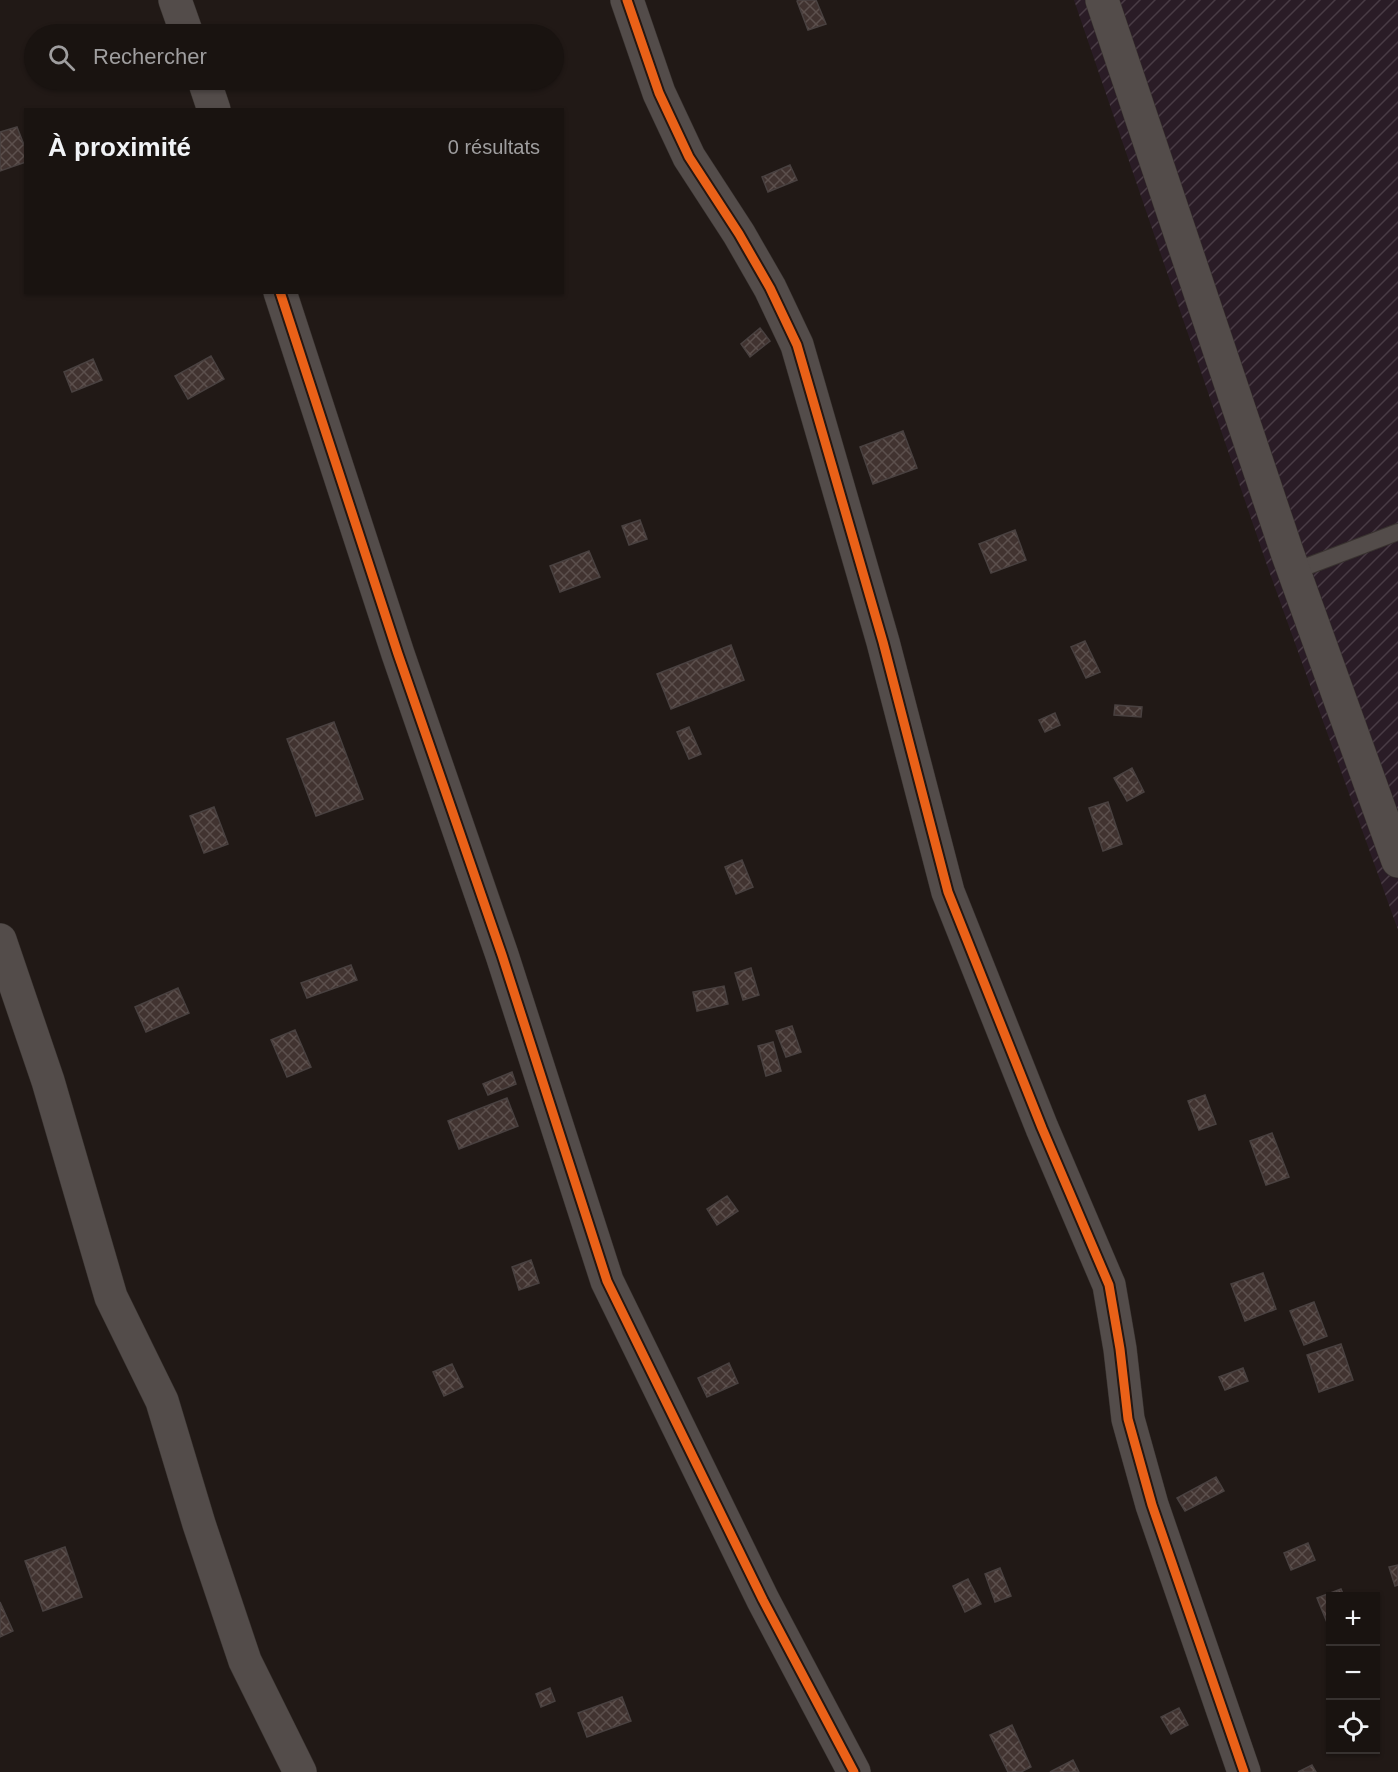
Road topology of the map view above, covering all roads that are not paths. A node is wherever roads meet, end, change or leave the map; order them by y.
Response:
1 (175, 0) edge
2 (627, 0) edge
3 (1102, 0) edge
4 (183, 24) edge
5 (207, 90) edge
6 (213, 108) edge
7 (281, 294) edge
8 (1398, 532) edge
9 (1295, 572) junction
10 (1398, 861) edge
11 (0, 940) edge
12 (300, 1772) edge
13 (854, 1772) edge
14 (1244, 1772) edge

1 - 4 street
2 - 14 street
3 - 9 street
5 - 6 street
7 - 13 street
8 - 9 lane
9 - 10 street
11 - 12 street

